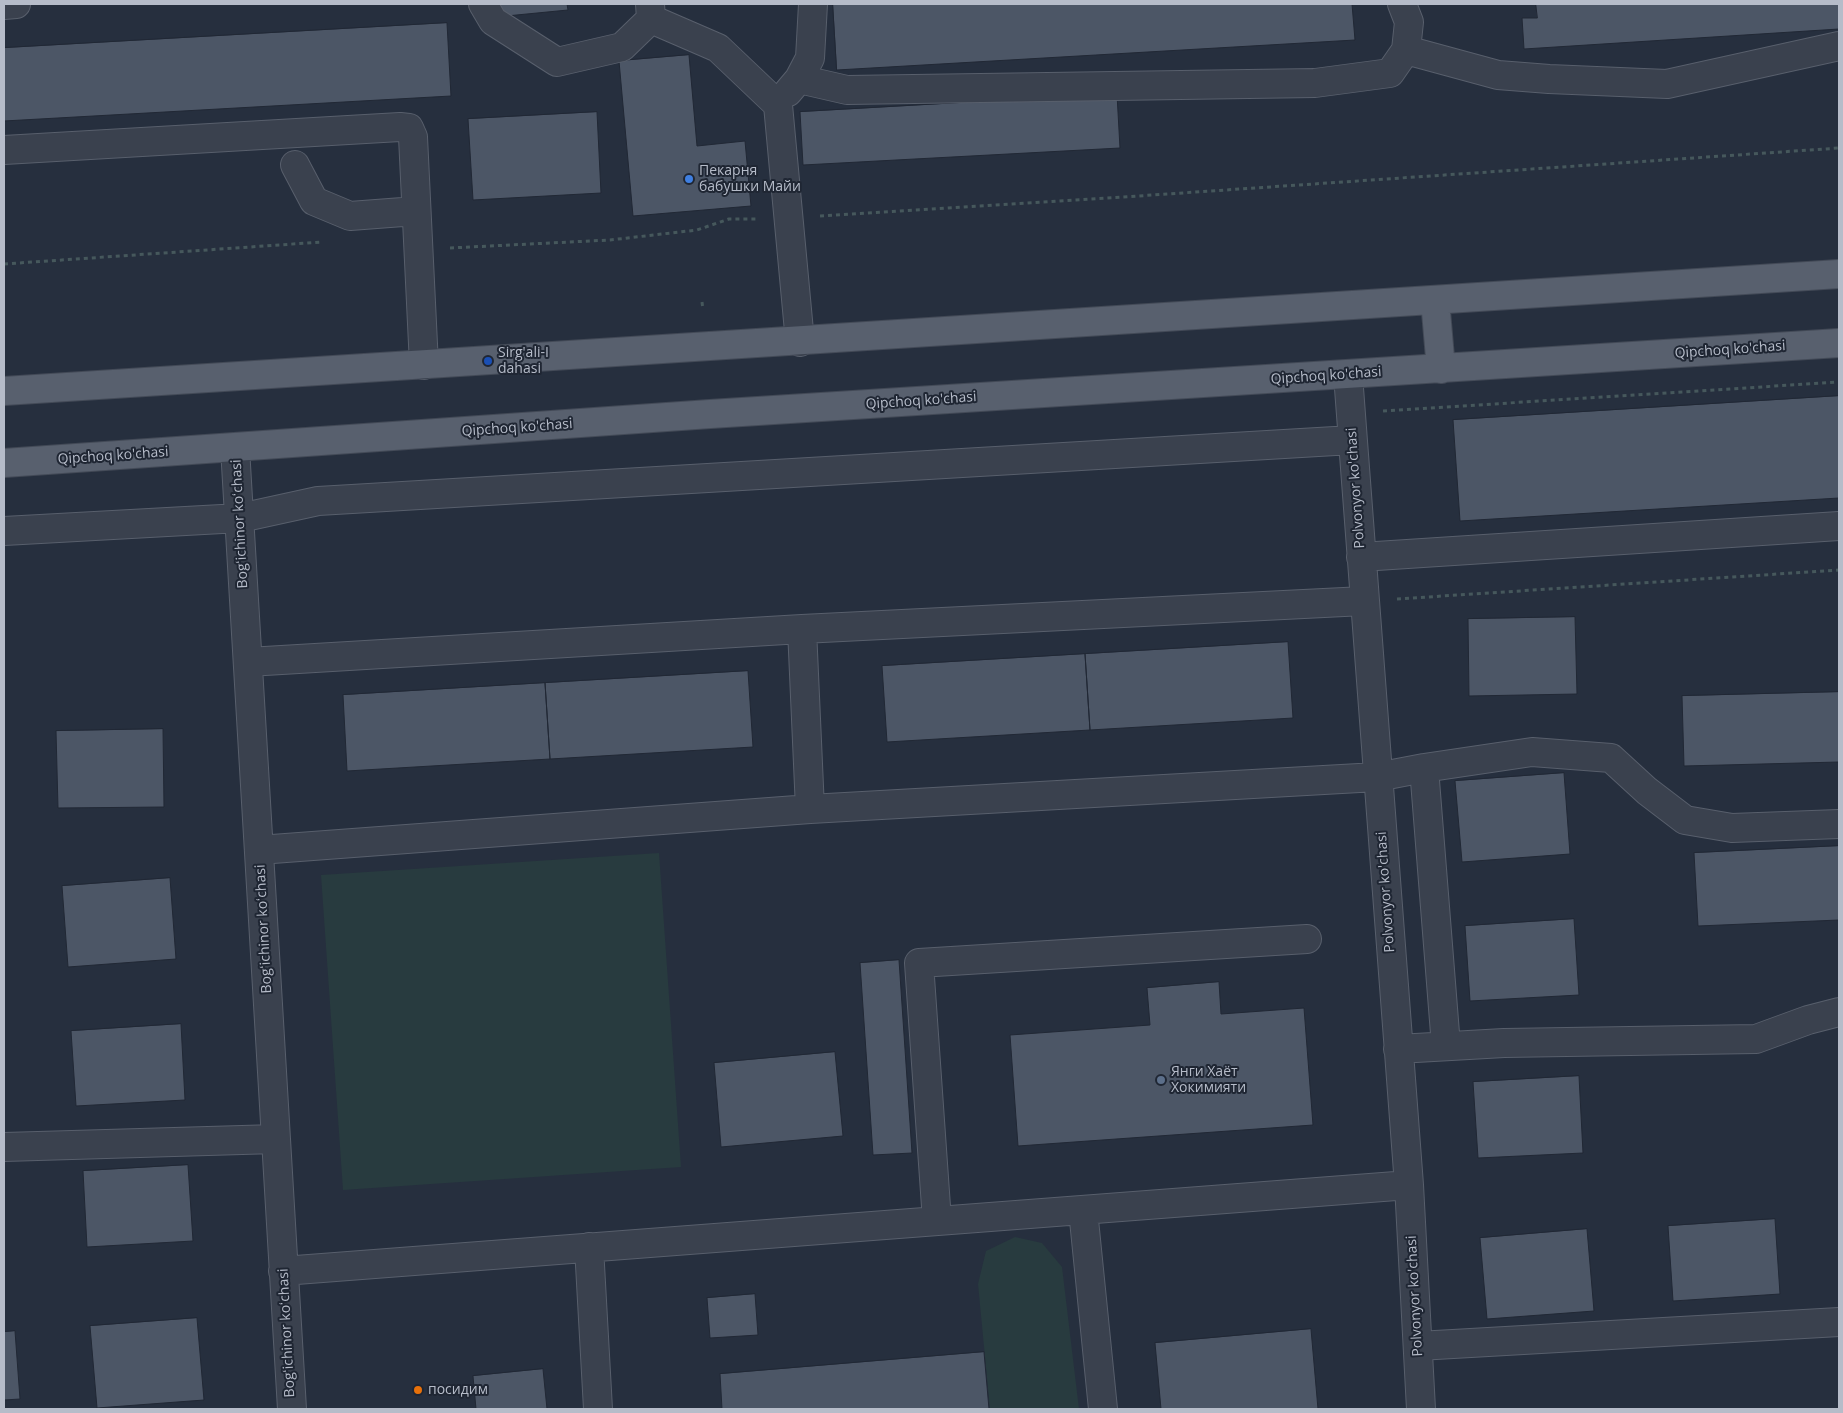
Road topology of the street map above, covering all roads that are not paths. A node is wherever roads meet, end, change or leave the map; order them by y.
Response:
1 (16, 4) edge
2 (483, 4) edge
3 (813, 4) edge
4 (1402, 4) edge
5 (4, 5) edge
6 (650, 11) edge
7 (1839, 46) edge
8 (1406, 50) junction
9 (799, 79) junction
10 (778, 105) junction
11 (4, 150) edge
12 (295, 165) dead end
13 (416, 211) junction
14 (1839, 274) edge
15 (1435, 300) junction
16 (800, 342) junction
17 (1839, 343) edge
18 (424, 365) junction
19 (1441, 369) junction
20 (1348, 375) junction
21 (4, 391) edge
22 (1352, 440) junction
23 (235, 448) junction
24 (4, 463) edge
25 (240, 518) junction
26 (1839, 526) edge
27 (4, 531) edge
28 (1361, 557) junction
29 (1364, 601) junction
30 (802, 629) junction
31 (248, 662) junction
32 (1424, 768) junction
33 (1377, 777) junction
34 (810, 809) junction
35 (1839, 824) edge
36 (259, 850) junction
37 (1307, 939) dead end
38 (1839, 1012) edge
39 (1446, 1046) junction
40 (1398, 1049) junction
41 (276, 1139) junction
42 (4, 1147) edge
43 (1408, 1185) junction
44 (1084, 1210) junction
45 (937, 1221) junction
46 (589, 1247) junction
47 (283, 1271) junction
48 (1839, 1322) edge
49 (1418, 1346) junction
50 (292, 1409) edge
51 (598, 1409) edge
52 (1103, 1409) edge
53 (1422, 1409) edge

1 - 5 street
2 - 6 street
3 - 9 street
4 - 8 street
6 - 10 street
7 - 8 street
8 - 9 street
9 - 10 street
10 - 16 street
11 - 13 street
12 - 13 street
13 - 18 street
14 - 15 main road
15 - 16 main road
15 - 19 main road
16 - 18 main road
17 - 19 main road, Qipchoq ko'chasi
18 - 21 main road
19 - 20 main road, Qipchoq ko'chasi
20 - 22 street, Polvonyor ko'chasi
20 - 23 main road, Qipchoq ko'chasi
22 - 25 street
22 - 28 street, Polvonyor ko'chasi
23 - 24 main road, Qipchoq ko'chasi
23 - 25 street, Bogʻichinor koʻchasi
25 - 27 street
25 - 31 street, Bogʻichinor koʻchasi
26 - 28 street
28 - 29 street, Polvonyor ko'chasi
29 - 30 street
29 - 33 street, Polvonyor ko'chasi
30 - 31 street
30 - 34 street
31 - 36 street, Bogʻichinor koʻchasi
32 - 33 street
32 - 35 street
32 - 39 street
33 - 34 street
33 - 40 street, Polvonyor ko'chasi
34 - 36 street
36 - 41 street, Bogʻichinor koʻchasi
37 - 45 street
38 - 39 street
39 - 40 street
40 - 43 street, Polvonyor ko'chasi
41 - 42 street
41 - 47 street, Bogʻichinor koʻchasi
43 - 44 street
43 - 49 street, Polvonyor ko'chasi
44 - 45 street
44 - 52 street
45 - 46 street
46 - 47 street
46 - 51 street
47 - 50 street, Bogʻichinor koʻchasi
48 - 49 street
49 - 53 street, Polvonyor ko'chasi

